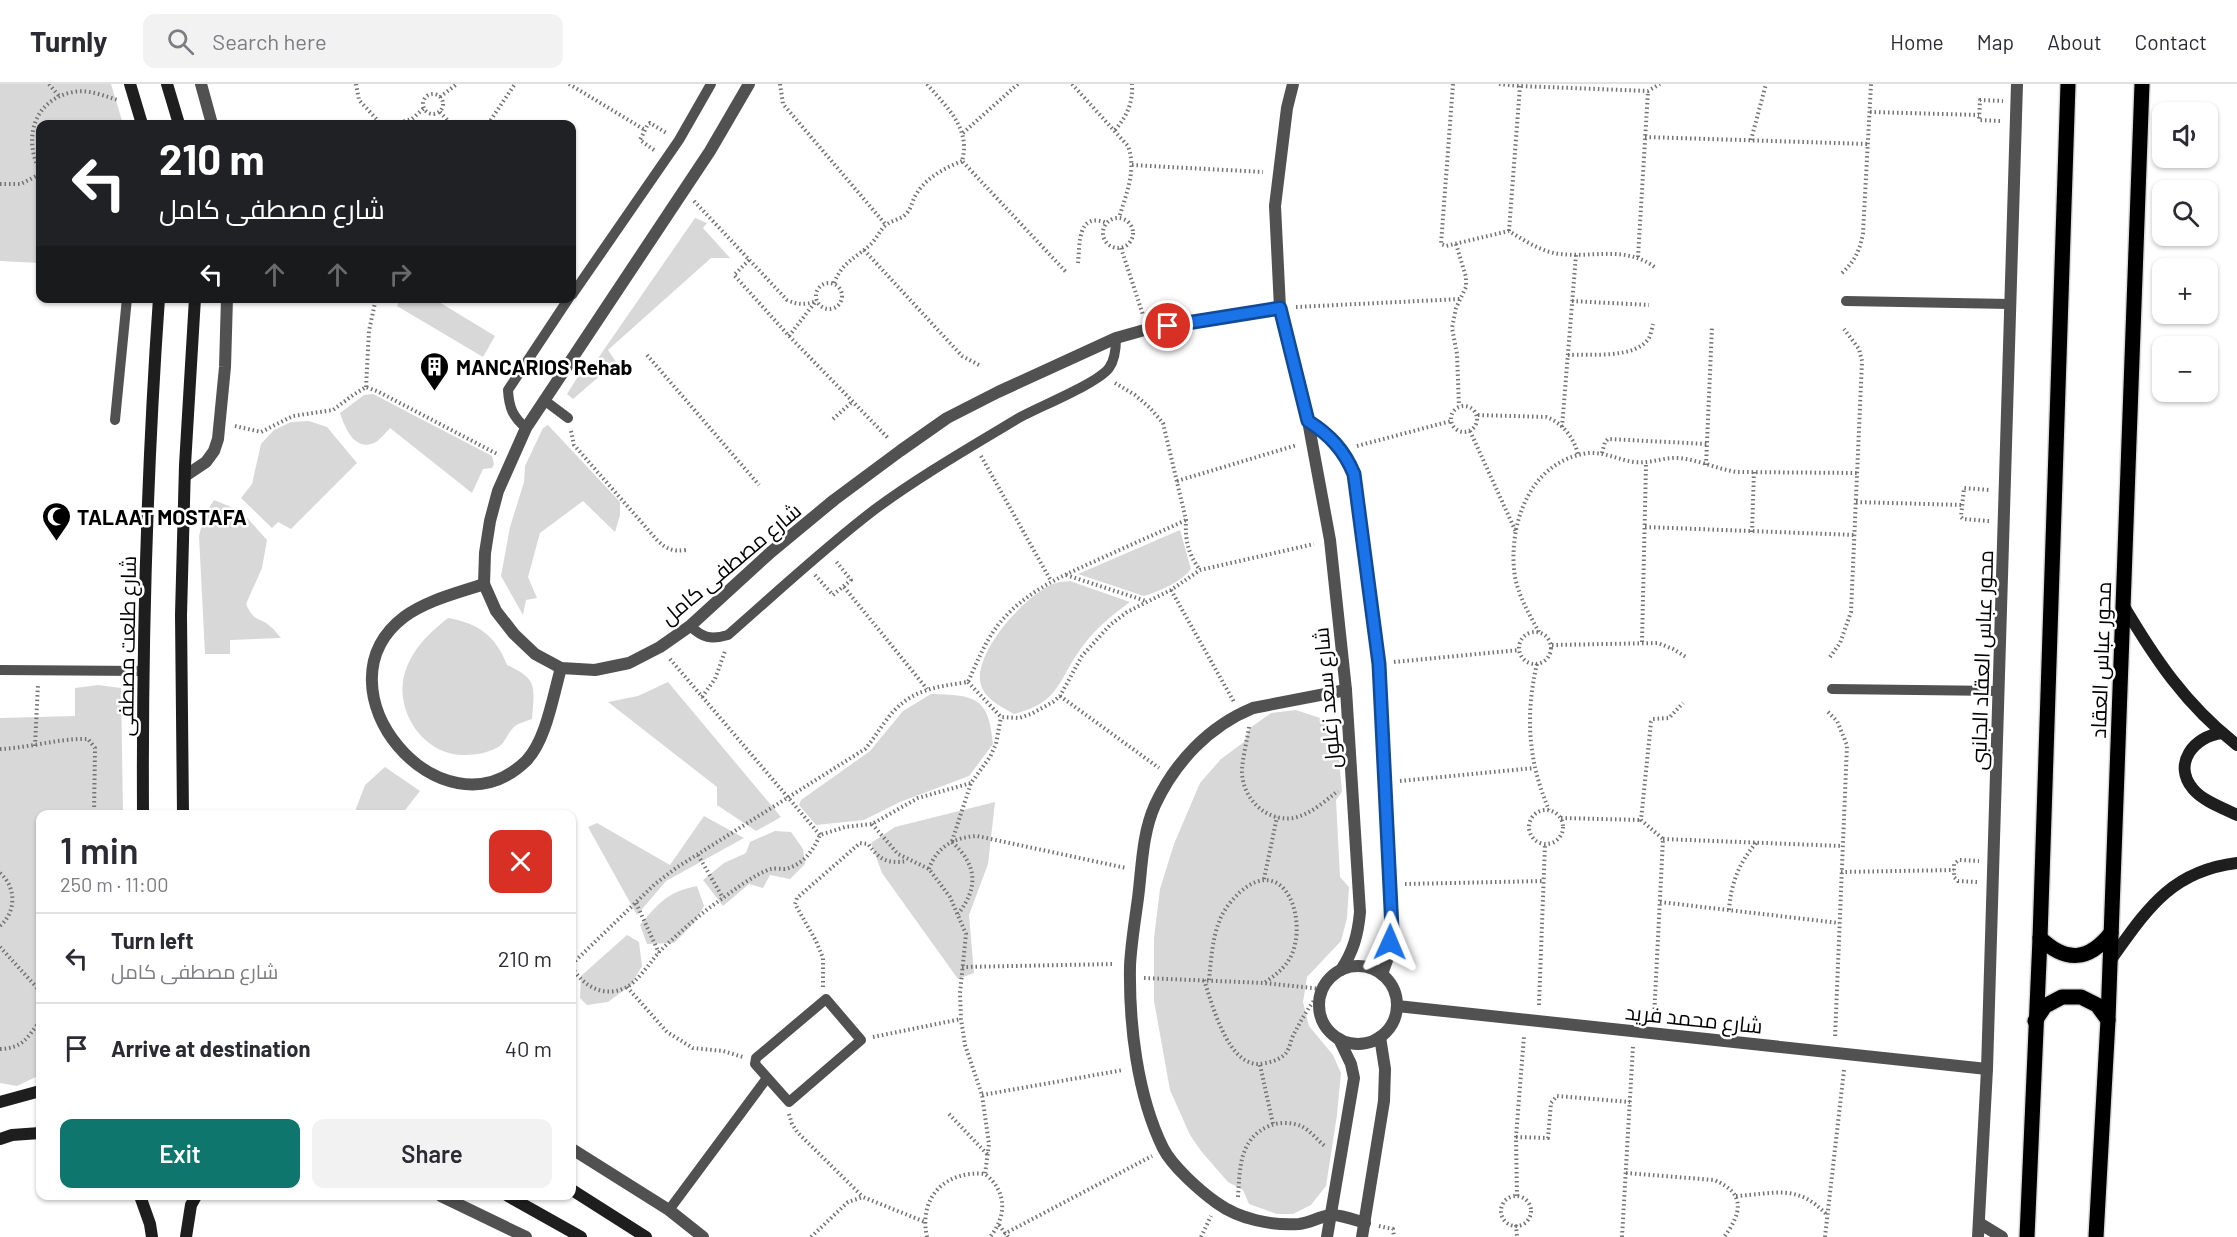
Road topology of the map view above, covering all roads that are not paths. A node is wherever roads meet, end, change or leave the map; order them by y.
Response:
1 (130, 84) edge
2 (168, 84) edge
3 (201, 84) edge
4 (711, 84) edge
5 (748, 84) edge
6 (1293, 84) edge
7 (2016, 84) edge
8 (2068, 84) edge
9 (2142, 84) edge
10 (141, 120) edge
11 (178, 120) edge
12 (211, 120) edge
13 (576, 288) edge
14 (1846, 301) dead end
15 (127, 303) edge
16 (159, 303) edge
17 (195, 303) edge
18 (228, 303) edge
19 (566, 303) edge
20 (2010, 304) junction
21 (1280, 308) junction
22 (1116, 338) junction
23 (544, 400) junction
24 (115, 420) dead end
25 (1308, 421) junction
26 (569, 423) road end
27 (526, 428) junction
28 (185, 476) junction
29 (484, 584) junction
30 (2122, 603) junction
31 (690, 626) junction
32 (561, 668) junction
33 (0, 670) edge
34 (143, 671) junction
35 (1832, 689) dead end
36 (1346, 690) junction
37 (1999, 691) junction
38 (2222, 733) junction
39 (2237, 745) edge
40 (143, 810) edge
41 (183, 810) edge
42 (2237, 815) edge
43 (2237, 863) edge
44 (2111, 933) junction
45 (2040, 938) junction
46 (2110, 961) junction
47 (1341, 970) junction
48 (1382, 974) junction
49 (1397, 1006) junction
50 (2108, 1020) junction
51 (2035, 1021) junction
52 (1380, 1037) junction
53 (1339, 1039) junction
54 (1987, 1069) junction
55 (767, 1078) junction
56 (36, 1092) edge
57 (0, 1102) edge
58 (36, 1133) edge
59 (0, 1139) edge
60 (576, 1152) edge
61 (576, 1193) edge
62 (141, 1200) edge
63 (193, 1200) edge
64 (449, 1200) edge
65 (515, 1200) edge
66 (669, 1210) junction
67 (1331, 1215) junction
68 (1365, 1223) junction
69 (1978, 1223) junction
70 (152, 1237) edge
71 (186, 1237) edge
72 (526, 1237) edge
73 (581, 1237) edge
74 (646, 1237) edge
75 (703, 1237) edge
76 (1327, 1237) edge
77 (1362, 1237) edge
78 (1978, 1237) edge
79 (2002, 1237) edge
80 (2027, 1237) edge
81 (2096, 1237) edge

1 - 10 street
2 - 11 street
3 - 12 street
4 - 13 lane
5 - 23 street, شارع مصطفى كامل
6 - 21 street, شارع سعد زغلول
7 - 20 street, محور عباس العقاد الجانبى
8 - 45 main road
9 - 30 main road, محور عباس العقاد
14 - 20 lane
15 - 24 lane
16 - 34 street, شارع طلعت مصطفى
17 - 28 street
18 - 28 street
19 - 27 lane
20 - 37 street, محور عباس العقاد الجانبى
21 - 22 street, شارع مصطفى كامل
21 - 25 street, شارع سعد زغلول
22 - 31 street, شارع مصطفى كامل
22 - 31 lane
23 - 26 lane
23 - 27 street, شارع مصطفى كامل
25 - 36 street, شارع سعد زغلول
25 - 48 street
27 - 29 street, شارع مصطفى كامل
28 - 41 street
29 - 32 street, شارع مصطفى كامل
29 - 32 street
30 - 38 street
30 - 44 main road, محور عباس العقاد
31 - 32 street, شارع مصطفى كامل
33 - 34 lane
34 - 40 street, شارع طلعت مصطفى
35 - 37 lane
36 - 47 street, شارع سعد زغلول
36 - 67 street
37 - 54 street, محور عباس العقاد الجانبى
38 - 39 street
38 - 42 street
43 - 46 street
44 - 45 main road
44 - 46 main road, محور عباس العقاد
45 - 51 main road
46 - 50 main road, محور عباس العقاد
47 - 48 street
47 - 53 street
48 - 49 street
49 - 52 street
49 - 54 street, شارع محمد فريد
50 - 51 main road
50 - 81 main road, محور عباس العقاد
51 - 80 main road
52 - 53 street
52 - 68 street
53 - 67 street
54 - 69 street, محور عباس العقاد الجانبى
55 - 55 lane
55 - 66 lane
56 - 57 street
58 - 59 street
60 - 66 street
61 - 74 street
62 - 70 street
63 - 71 street
64 - 72 street
65 - 73 street
66 - 75 street
67 - 68 street
67 - 76 street
68 - 77 street
69 - 78 street, محور عباس العقاد الجانبى
69 - 79 street

